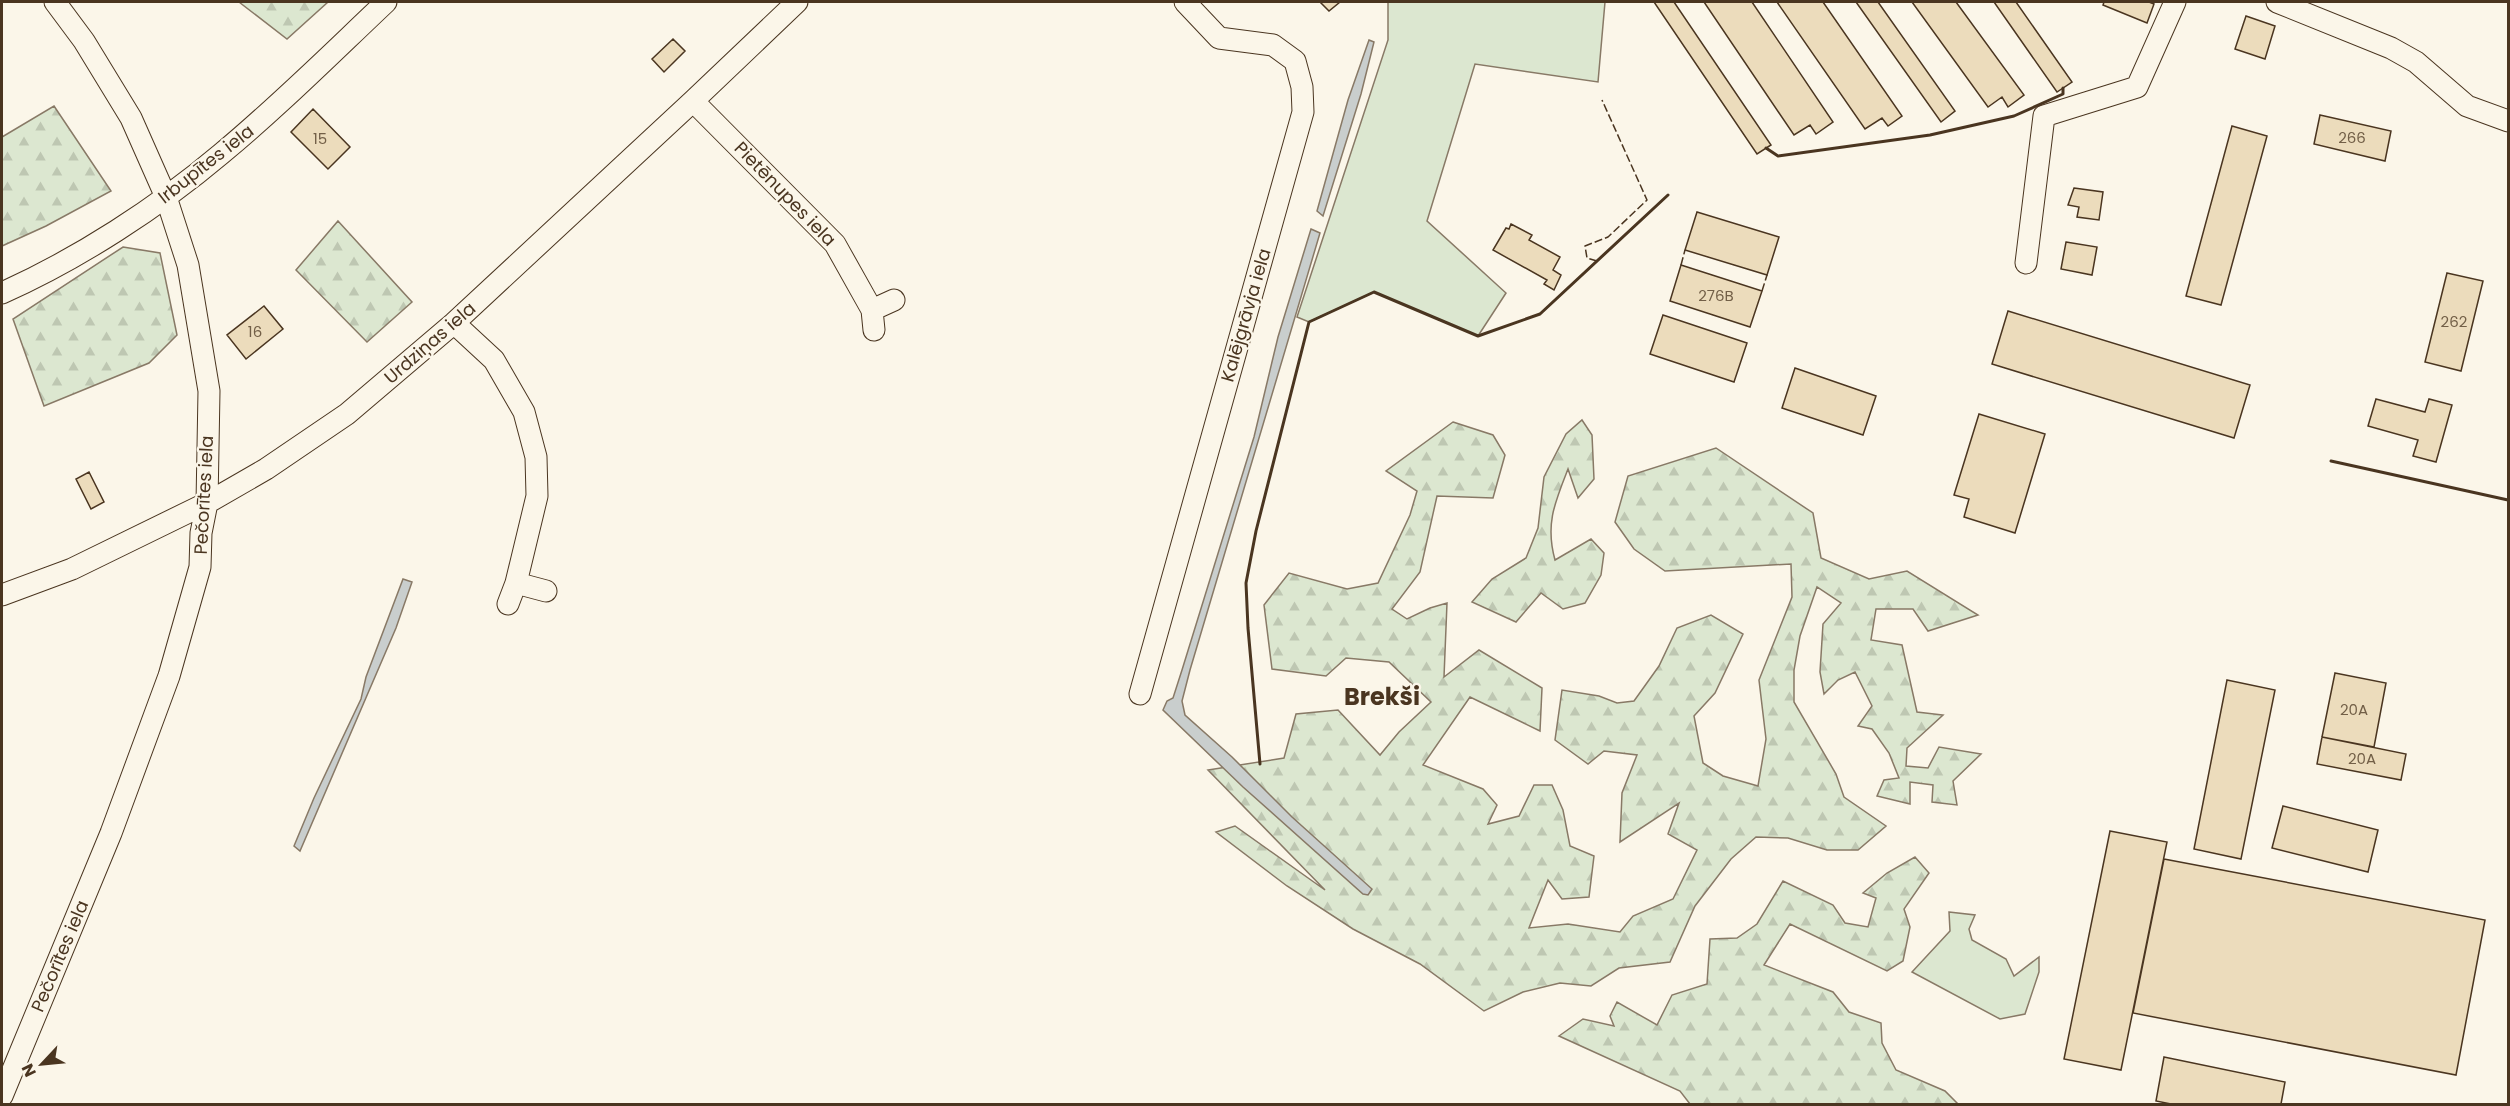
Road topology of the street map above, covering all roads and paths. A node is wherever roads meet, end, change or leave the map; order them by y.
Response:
1 (55, 2) edge
2 (386, 2) edge
3 (797, 2) edge
4 (1185, 2) edge
5 (2175, 2) edge
6 (2277, 2) edge
7 (693, 101) junction
8 (2508, 121) edge
9 (166, 197) junction
10 (2026, 263) dead end
11 (2, 293) edge
12 (894, 300) dead end
13 (454, 323) junction
14 (207, 502) junction
15 (516, 582) junction
16 (546, 591) dead end
17 (2, 595) edge
18 (508, 604) dead end
19 (1140, 694) dead end
20 (2, 1096) edge

1 - 9 street, Pečorītes iela
2 - 9 street, Irbupītes iela
3 - 7 street, Urdziņas iela
4 - 19 street, Kalējgrāvja iela
5 - 10 street
6 - 8 street
7 - 12 street, Pietēnupes iela
7 - 13 street, Urdziņas iela
9 - 11 street, Irbupītes iela
9 - 14 street, Pečorītes iela
13 - 14 street, Urdziņas iela
13 - 15 street
14 - 17 street, Urdziņas iela
14 - 20 street, Pečorītes iela
15 - 16 street
15 - 18 street

